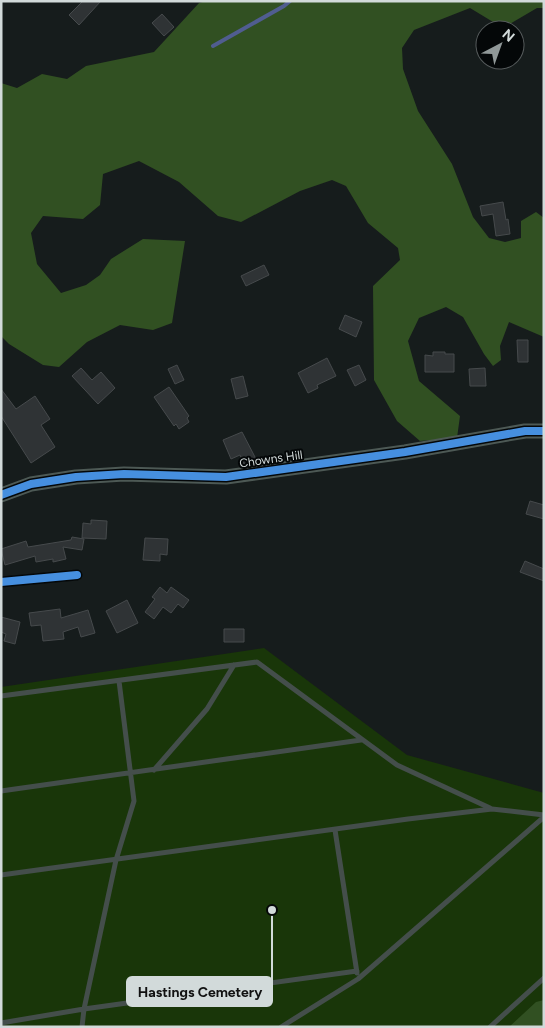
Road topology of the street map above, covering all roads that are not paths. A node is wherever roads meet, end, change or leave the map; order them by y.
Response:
1 (544, 431) edge
2 (1, 495) edge
3 (76, 575) dead end
4 (1, 582) edge
5 (234, 665) junction
6 (119, 681) junction
7 (1, 696) edge
8 (361, 740) junction
9 (154, 770) junction
10 (130, 774) junction
11 (1, 791) edge
12 (492, 809) junction
13 (544, 816) edge
14 (334, 830) junction
15 (116, 860) junction
16 (1, 875) edge
17 (357, 971) junction
18 (544, 978) edge
19 (358, 979) junction
20 (84, 1010) junction
21 (1, 1023) edge
22 (82, 1027) edge
23 (281, 1027) edge
24 (490, 1027) edge

1 - 2 street, Chowns Hill
3 - 4 street
5 - 6 lane
5 - 8 lane
5 - 9 lane
6 - 7 lane
6 - 10 lane
8 - 9 lane
8 - 12 lane
9 - 10 lane
10 - 11 lane
10 - 15 lane
12 - 13 lane
12 - 14 lane
13 - 19 lane
14 - 15 lane
14 - 17 lane
15 - 16 lane
15 - 20 lane
17 - 19 lane
17 - 20 lane
18 - 24 lane
19 - 23 lane
20 - 21 lane
20 - 22 lane

